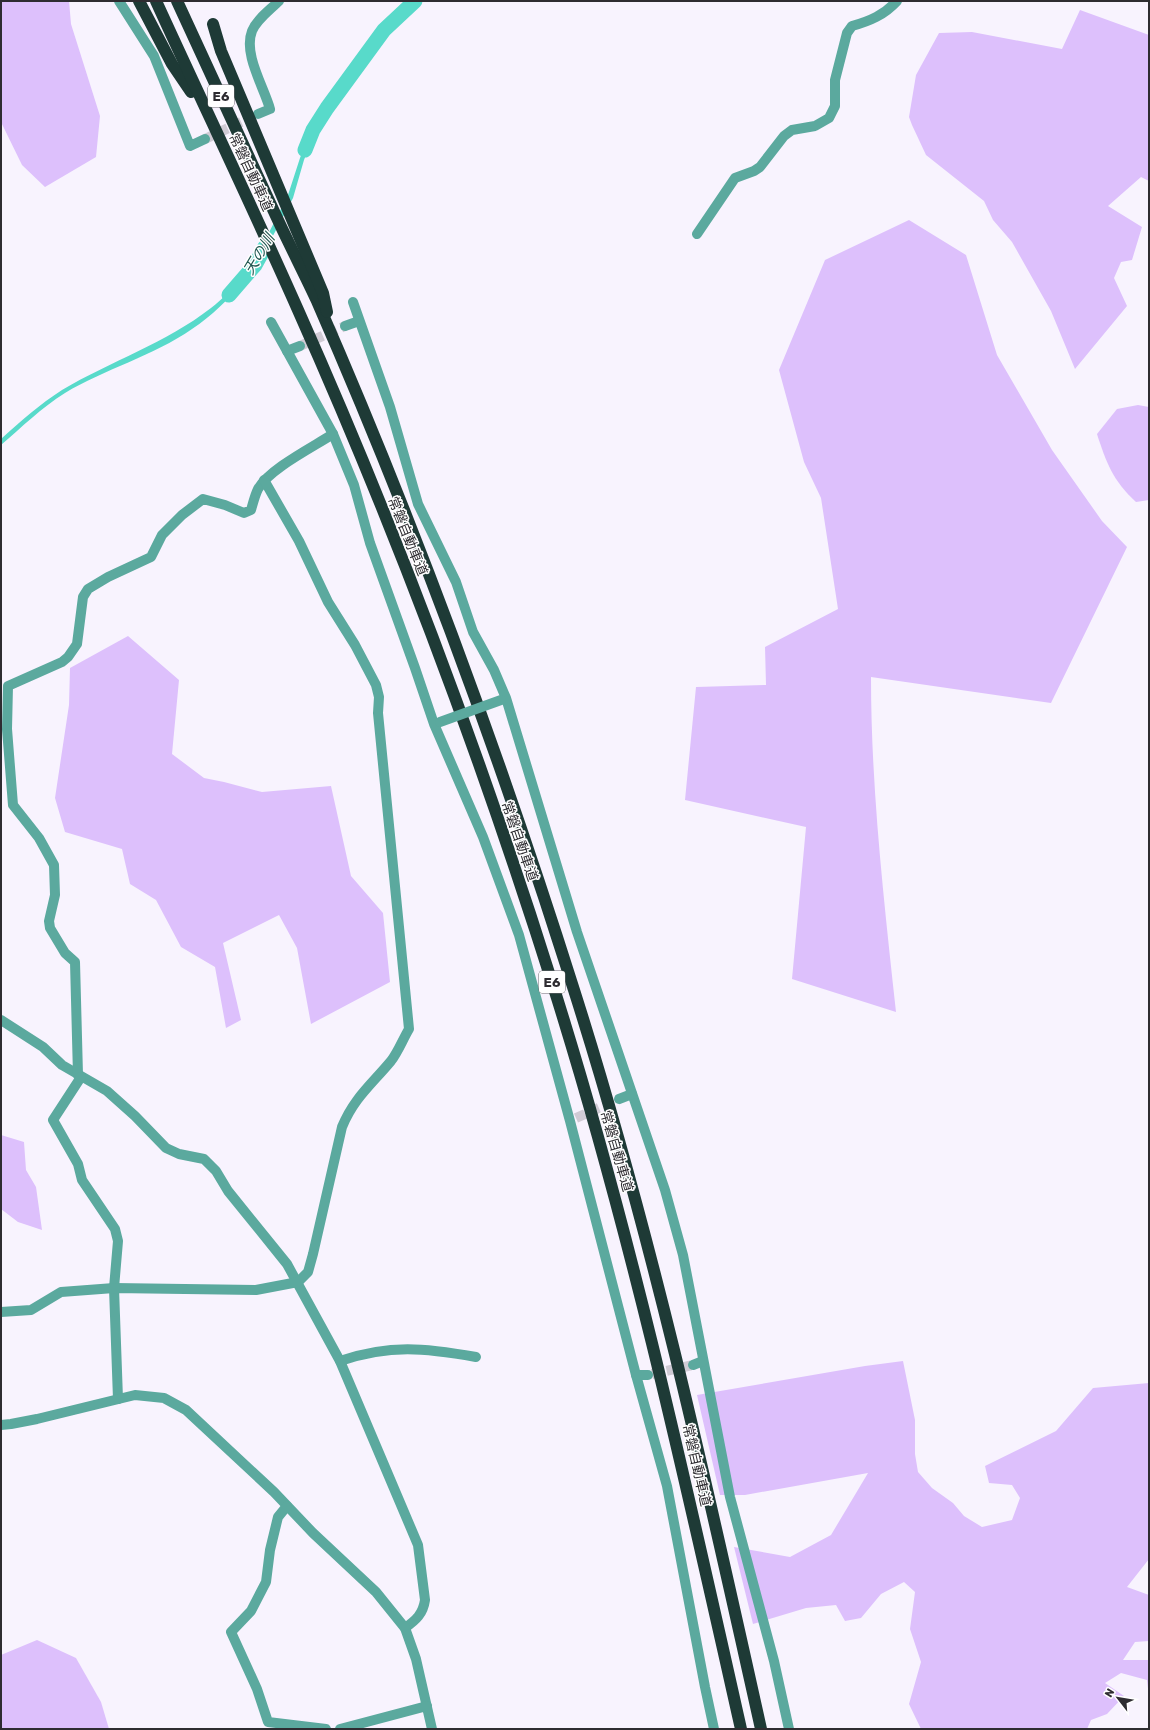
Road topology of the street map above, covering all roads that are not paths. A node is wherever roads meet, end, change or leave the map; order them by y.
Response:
1 (119, 1) edge
2 (139, 1) edge
3 (156, 1) edge
4 (177, 1) edge
5 (279, 1) edge
6 (897, 1) edge
7 (213, 24) dead end
8 (258, 114) tunnel mouth
9 (214, 126) junction
10 (206, 139) tunnel mouth
11 (697, 234) dead end
12 (353, 302) dead end
13 (359, 321) junction
14 (271, 322) dead end
15 (345, 326) tunnel mouth
16 (333, 341) junction
17 (300, 346) tunnel mouth
18 (287, 351) junction
19 (333, 434) junction
20 (264, 480) junction
21 (503, 699) junction
22 (437, 723) junction
23 (1, 1020) edge
24 (80, 1076) junction
25 (632, 1094) junction
26 (619, 1100) tunnel mouth
27 (298, 1282) junction
28 (114, 1288) junction
29 (1, 1312) edge
30 (476, 1357) dead end
31 (340, 1361) junction
32 (703, 1361) junction
33 (693, 1365) tunnel mouth
34 (636, 1375) junction
35 (648, 1375) tunnel mouth
36 (118, 1399) junction
37 (1, 1425) edge
38 (287, 1506) junction
39 (405, 1628) junction
40 (427, 1706) junction
41 (326, 1729) edge
42 (340, 1729) edge
43 (432, 1729) edge
44 (714, 1729) edge
45 (741, 1729) edge
46 (761, 1729) edge
47 (789, 1729) edge

1 - 10 street
2 - 9 highway
3 - 9 highway, 常磐自動車道 / E6
4 - 16 highway, 常磐自動車道 / E6
5 - 8 street
6 - 11 street
7 - 16 highway
9 - 45 highway, 常磐自動車道 / E6
12 - 13 street
13 - 15 street
13 - 21 street
14 - 18 street
16 - 46 highway, 常磐自動車道 / E6
17 - 18 street
18 - 19 street
19 - 20 street
19 - 22 street
20 - 24 street
20 - 27 street
21 - 22 street, bridge
21 - 25 street
22 - 34 street
23 - 24 street
24 - 27 street
24 - 28 street
25 - 26 street
25 - 32 street
27 - 28 street
27 - 31 street
28 - 29 street
28 - 36 street
30 - 31 street
31 - 39 street
32 - 33 street
32 - 47 street
34 - 35 street
34 - 44 street
36 - 37 street
36 - 38 street
38 - 39 street
38 - 41 street
39 - 40 street
40 - 42 street
40 - 43 street

